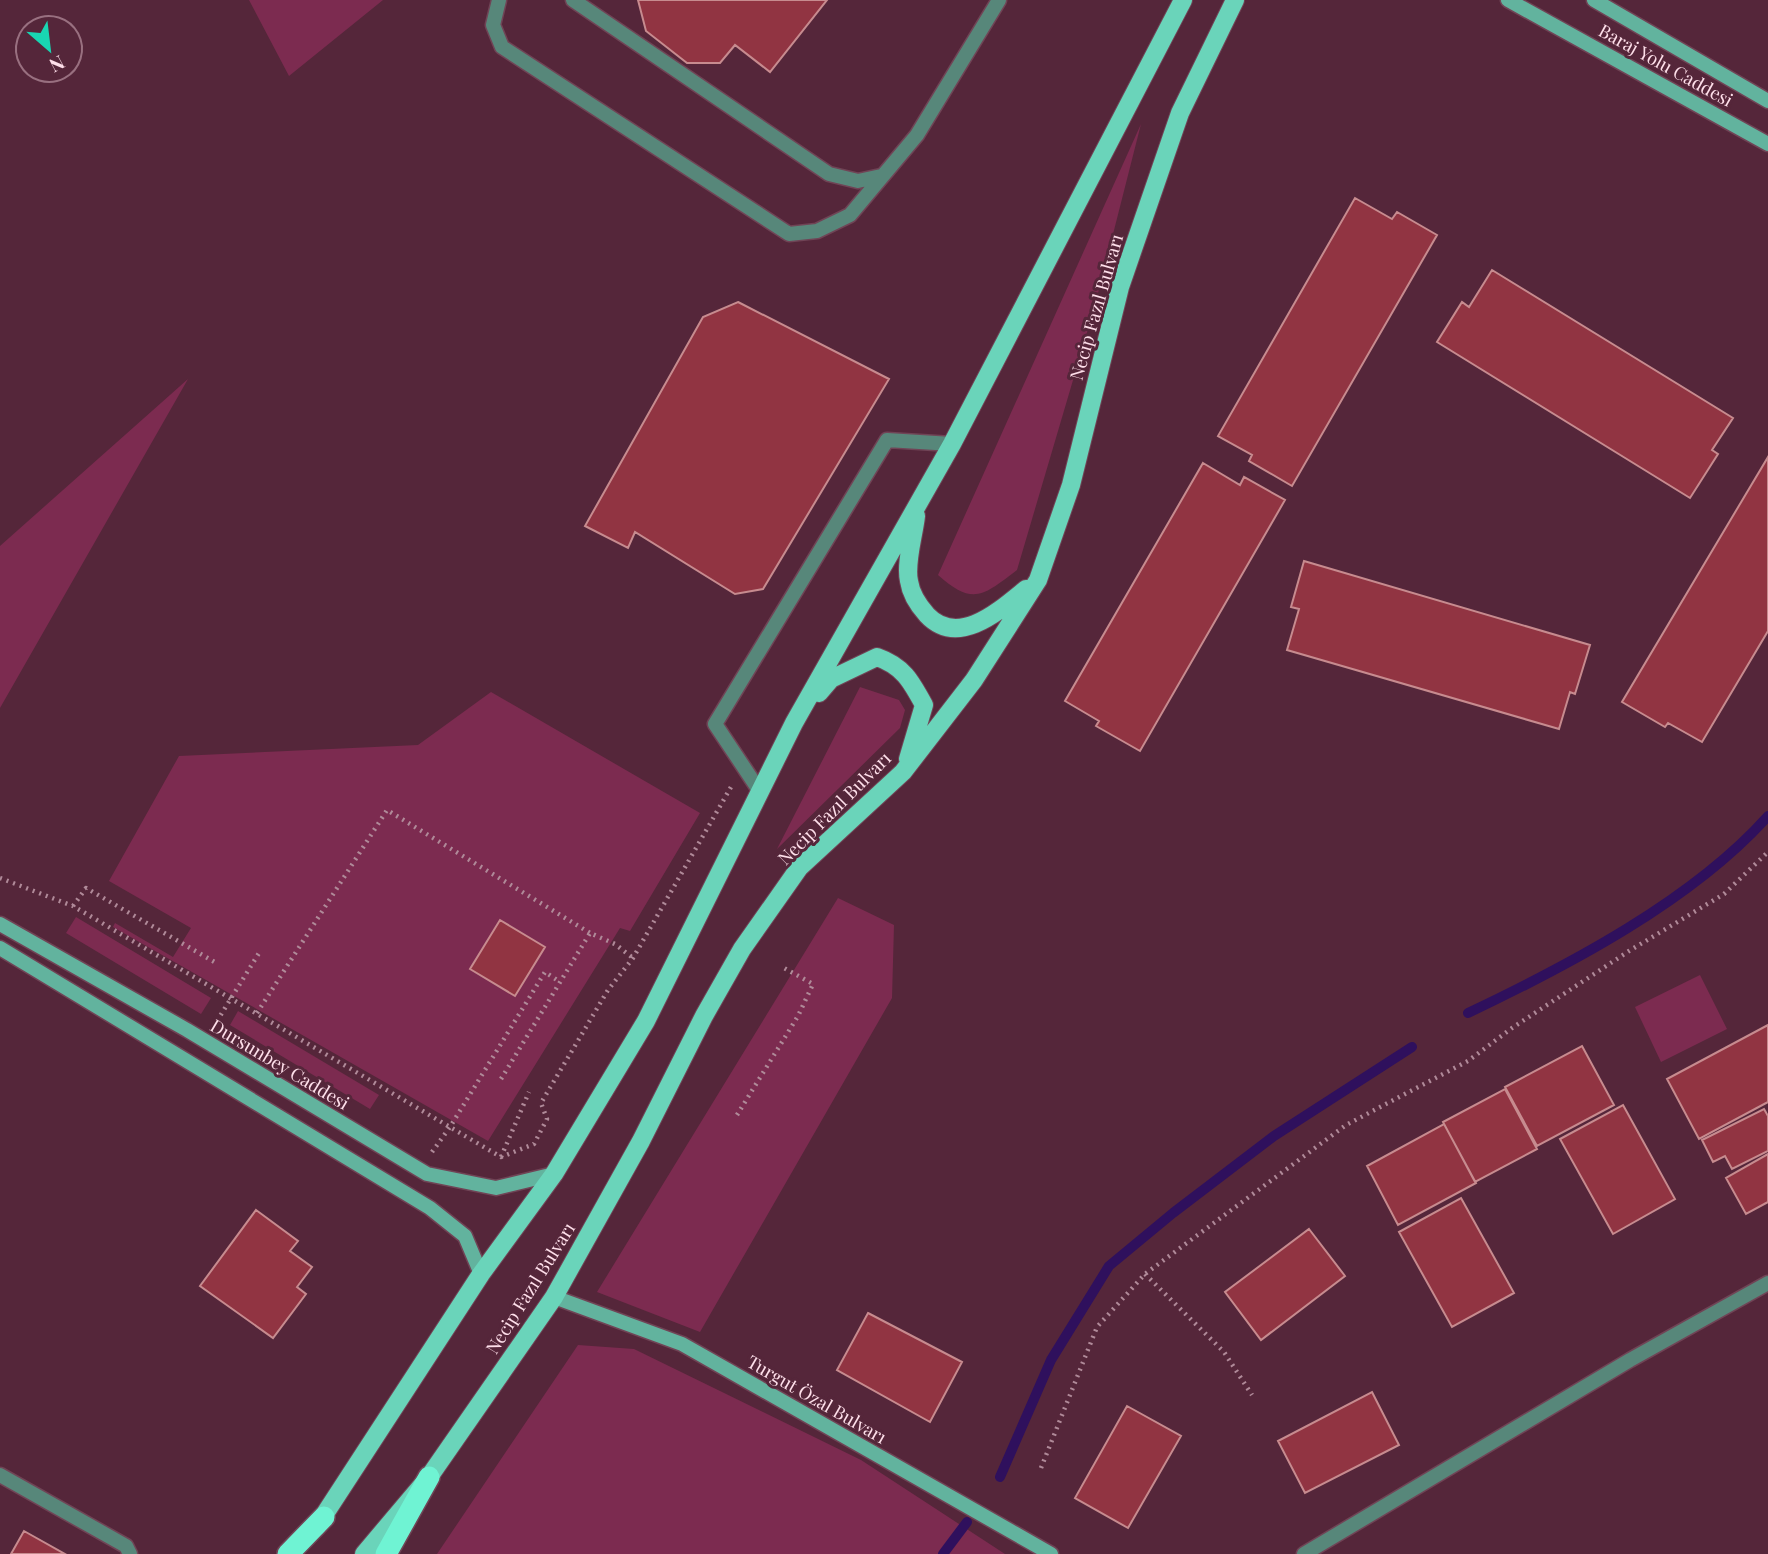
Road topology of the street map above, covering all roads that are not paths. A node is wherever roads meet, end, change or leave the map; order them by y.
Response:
1 (499, 0) edge
2 (573, 0) edge
3 (999, 0) edge
4 (1183, 0) edge
5 (1235, 0) edge
6 (1244, 0) edge
7 (1508, 0) edge
8 (1594, 0) edge
9 (1225, 18) junction
10 (1768, 101) edge
11 (1768, 144) edge
12 (881, 176) junction
13 (952, 444) junction
14 (918, 506) junction
15 (1038, 580) junction
16 (794, 723) junction
17 (903, 772) junction
18 (759, 790) junction
19 (0, 923) edge
20 (0, 948) edge
21 (554, 1174) junction
22 (481, 1274) junction
23 (1768, 1283) edge
24 (554, 1297) junction
25 (0, 1475) edge
26 (429, 1477) junction
27 (324, 1517) junction
28 (130, 1554) edge
29 (288, 1554) edge
30 (297, 1554) edge
31 (364, 1554) edge
32 (386, 1554) edge
33 (1051, 1554) edge
34 (1304, 1554) edge

1 - 12 street
2 - 12 street
3 - 12 street
4 - 13 main road
5 - 9 main road, Necip Fazıl Bulvarı
6 - 9 main road
7 - 11 main road, Baraj Yolu Caddesi
8 - 10 main road, Baraj Yolu Caddesi
9 - 15 main road, Necip Fazıl Bulvarı
13 - 14 main road
13 - 18 street
14 - 15 main road
14 - 16 main road
15 - 17 main road, Necip Fazıl Bulvarı
16 - 17 main road
16 - 18 main road
17 - 24 main road, Necip Fazıl Bulvarı
18 - 21 main road
19 - 21 main road, Dursunbey Caddesi
20 - 22 main road
21 - 22 main road
22 - 27 main road
23 - 34 street
24 - 26 main road, Necip Fazıl Bulvarı
24 - 33 main road, Turgut Özal Bulvarı
25 - 28 street
26 - 31 main road, Necip Fazıl Bulvarı
26 - 32 highway
27 - 29 highway
27 - 30 main road

